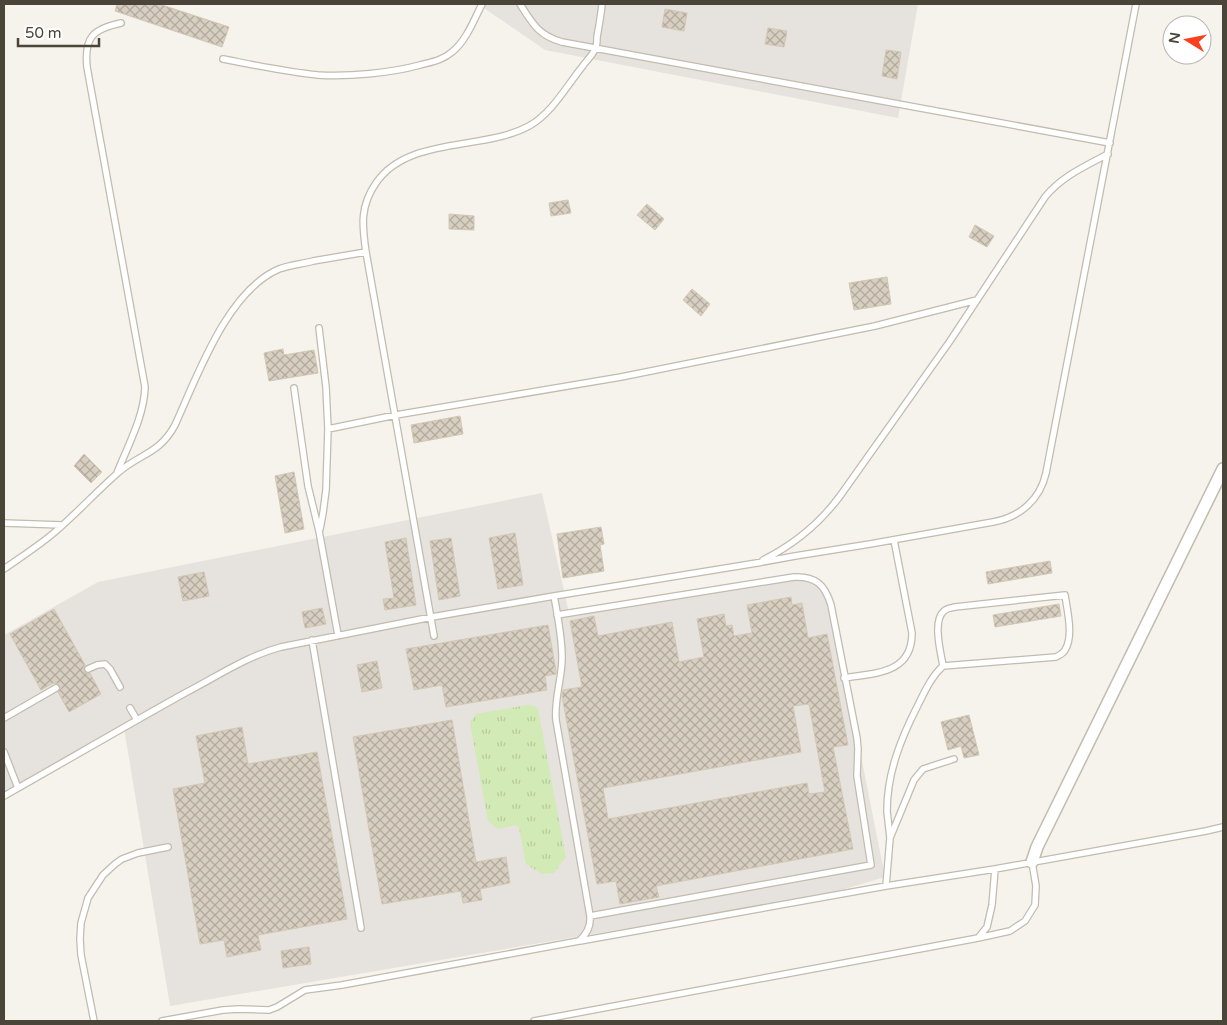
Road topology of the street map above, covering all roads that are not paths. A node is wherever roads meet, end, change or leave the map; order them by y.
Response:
1 (482, 4) edge
2 (520, 4) edge
3 (602, 4) edge
4 (1136, 4) edge
5 (121, 22) dead end
6 (596, 49) junction
7 (223, 59) dead end
8 (1110, 143) junction
9 (1108, 154) junction
10 (366, 252) junction
11 (977, 300) junction
12 (319, 328) dead end
13 (294, 388) dead end
14 (396, 415) junction
15 (328, 428) junction
16 (1223, 469) edge
17 (116, 475) junction
18 (4, 523) edge
19 (62, 525) junction
20 (319, 531) junction
21 (894, 540) junction
22 (757, 564) junction
23 (4, 569) edge
24 (554, 596) junction
25 (557, 615) junction
26 (432, 617) junction
27 (338, 635) junction
28 (434, 636) dead end
29 (312, 640) junction
30 (943, 666) junction
31 (88, 669) dead end
32 (844, 678) junction
33 (120, 687) dead end
34 (56, 688) dead end
35 (130, 708) dead end
36 (4, 718) edge
37 (137, 720) junction
38 (4, 752) edge
39 (954, 759) dead end
40 (18, 788) junction
41 (4, 796) edge
42 (1223, 827) edge
43 (890, 838) junction
44 (168, 847) dead end
45 (1032, 862) junction
46 (995, 869) junction
47 (886, 886) junction
48 (590, 916) junction
49 (361, 928) dead end
50 (978, 938) junction
51 (580, 941) junction
52 (94, 1021) edge
53 (162, 1021) edge
54 (534, 1021) edge

1 - 7 lane
2 - 6 lane
3 - 6 lane
4 - 8 lane
5 - 17 lane
6 - 8 lane
6 - 10 lane
8 - 9 lane
9 - 11 lane
9 - 21 lane
10 - 14 lane
10 - 17 lane
11 - 14 lane
11 - 22 lane
12 - 15 lane
13 - 20 lane
14 - 15 lane
14 - 26 lane
15 - 20 lane
16 - 45 street
17 - 19 lane
18 - 19 lane
19 - 23 lane
20 - 27 lane
21 - 22 lane
21 - 32 lane
22 - 24 lane
24 - 25 lane
24 - 26 lane
25 - 32 lane
25 - 48 lane
26 - 27 lane
26 - 28 lane
27 - 29 lane
29 - 37 lane
29 - 49 lane
30 - 30 lane
30 - 43 lane
31 - 33 lane
32 - 48 lane
34 - 36 lane
35 - 37 lane
37 - 40 lane
38 - 40 lane
39 - 43 lane
40 - 41 lane
42 - 45 lane
43 - 47 lane
44 - 52 lane
45 - 46 lane
45 - 50 lane
46 - 47 lane
46 - 50 lane
47 - 51 lane
48 - 51 lane
50 - 54 lane
51 - 53 lane

